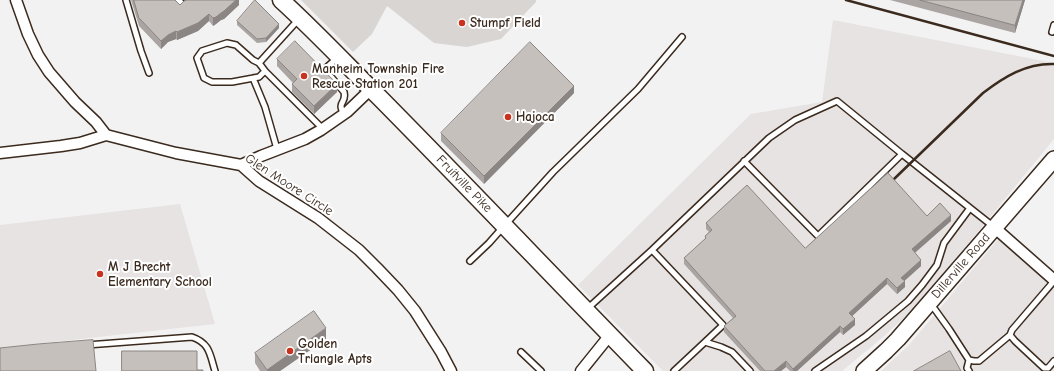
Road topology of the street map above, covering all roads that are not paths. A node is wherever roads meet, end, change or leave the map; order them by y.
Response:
1 (16, 0) edge
2 (126, 0) edge
3 (178, 0) edge
4 (189, 0) edge
5 (281, 0) edge
6 (300, 18) junction
7 (1054, 25) edge
8 (1052, 32) dead end
9 (682, 37) dead end
10 (339, 56) junction
11 (259, 63) junction
12 (265, 71) junction
13 (149, 73) dead end
14 (253, 78) junction
15 (371, 90) junction
16 (344, 114) junction
17 (323, 129) junction
18 (106, 135) junction
19 (277, 149) junction
20 (0, 153) edge
21 (902, 154) junction
22 (1054, 159) edge
23 (744, 161) junction
24 (240, 166) junction
25 (970, 208) junction
26 (504, 226) junction
27 (994, 228) junction
28 (652, 250) junction
29 (470, 261) dead end
30 (1054, 281) edge
31 (929, 302) junction
32 (586, 311) junction
33 (1010, 335) junction
34 (610, 336) junction
35 (705, 342) junction
36 (84, 345) edge
37 (521, 352) dead end
38 (969, 360) junction
39 (1054, 361) edge
40 (215, 371) edge
41 (451, 371) edge
42 (541, 371) edge
43 (581, 371) edge
44 (645, 371) edge
45 (674, 371) edge
46 (750, 371) edge
47 (815, 371) edge
48 (864, 371) edge
49 (969, 371) edge

1 - 18 street
2 - 13 lane
3 - 4 lane
5 - 6 main road, Fruitville Pike
6 - 10 main road, Fruitville Pike
6 - 11 lane
7 - 8 lane
9 - 26 lane
10 - 15 main road, Fruitville Pike
10 - 16 lane
11 - 12 lane
11 - 14 lane
12 - 14 lane
12 - 17 lane
14 - 19 lane
15 - 16 street
15 - 26 main road, Fruitville Pike
16 - 17 street
17 - 19 street
18 - 20 street
18 - 24 street, Glen Moore Circle
19 - 24 street
21 - 23 lane
21 - 23 lane
21 - 25 lane
22 - 27 main road, Dillerville Road
23 - 28 lane
24 - 41 street, Glen Moore Circle
25 - 27 lane
25 - 47 lane
26 - 29 lane
26 - 32 main road, Fruitville Pike
27 - 30 street
27 - 31 main road, Dillerville Road
28 - 32 lane
28 - 35 lane
30 - 33 lane
31 - 38 lane
31 - 48 main road, Dillerville Road
32 - 34 main road, Fruitville Pike
33 - 38 lane
33 - 39 lane
34 - 43 street
34 - 44 main road, Fruitville Pike
35 - 45 lane
35 - 46 lane
36 - 40 lane
37 - 42 lane
38 - 49 lane

